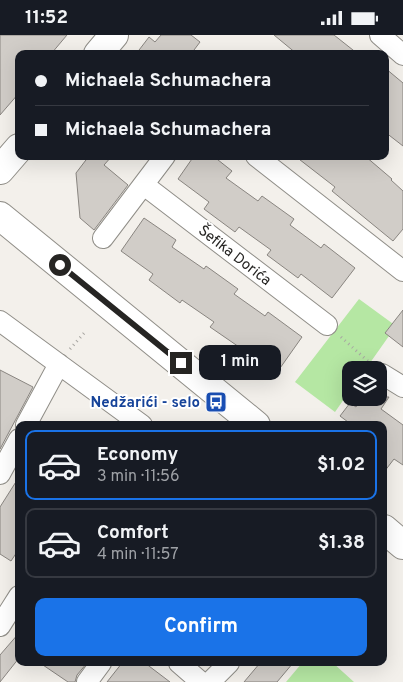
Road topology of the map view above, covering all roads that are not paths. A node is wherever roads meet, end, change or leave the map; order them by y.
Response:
1 (114, 35) edge
2 (380, 35) edge
3 (101, 50) edge
4 (403, 55) edge
5 (15, 153) edge
6 (162, 160) edge
7 (261, 160) edge
8 (0, 170) edge
9 (144, 185) junction
10 (0, 216) edge
11 (103, 238) dead end
12 (399, 261) edge
13 (0, 321) edge
14 (327, 325) road end
15 (59, 363) junction
16 (387, 376) edge
17 (403, 387) edge
18 (28, 421) edge
19 (137, 421) edge
20 (251, 421) edge
21 (15, 446) edge
22 (0, 474) edge
23 (387, 532) edge
24 (403, 545) edge
25 (15, 602) edge
26 (0, 626) edge
27 (99, 666) edge
28 (182, 666) edge
29 (226, 666) edge
30 (87, 682) edge
31 (201, 682) edge
32 (210, 682) edge

1 - 3 main road
2 - 4 street
5 - 8 main road
6 - 9 street
7 - 12 street
9 - 11 street
9 - 14 street, Šefika Dorića
10 - 20 main road
13 - 15 street
15 - 18 street
15 - 19 street
16 - 17 street
21 - 22 street
23 - 24 main road
25 - 26 street
27 - 30 street
28 - 31 street
29 - 32 street

